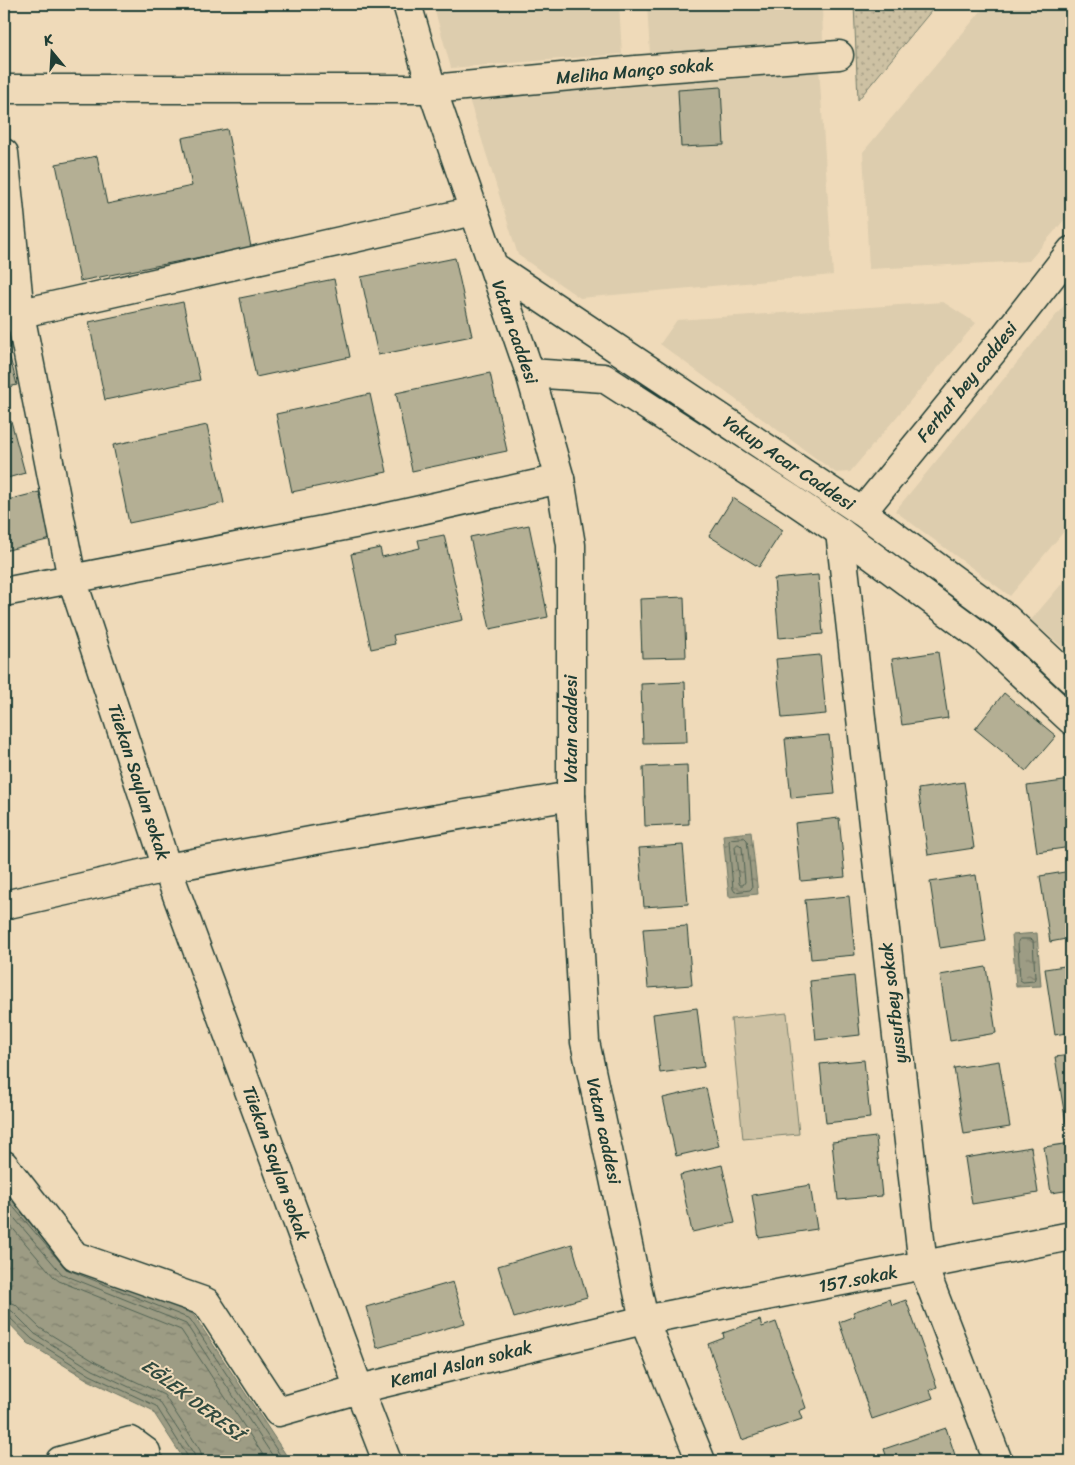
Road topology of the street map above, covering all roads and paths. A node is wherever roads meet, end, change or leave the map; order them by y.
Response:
1 (408, 4) edge
2 (839, 55) dead end
3 (4, 89) edge
4 (432, 89) junction
5 (4, 153) edge
6 (474, 211) junction
7 (1071, 251) edge
8 (493, 266) junction
9 (12, 316) edge
10 (530, 373) junction
11 (560, 479) junction
12 (862, 512) junction
13 (840, 532) junction
14 (72, 578) junction
15 (4, 592) edge
16 (1071, 679) edge
17 (1071, 720) edge
18 (571, 796) junction
19 (167, 868) junction
20 (4, 905) edge
21 (4, 1165) edge
22 (1071, 1236) edge
23 (923, 1266) junction
24 (644, 1320) junction
25 (359, 1389) junction
26 (60, 1461) edge
27 (148, 1461) edge
28 (387, 1461) edge
29 (701, 1461) edge
30 (998, 1461) edge

1 - 4 street, Vatan caddesi
2 - 4 street, Meliha Manço sokak
3 - 4 street, Meliha Manço sokak
4 - 6 street, Vatan caddesi
5 - 9 street, Tüekan Saylan sokak
6 - 8 street, Vatan caddesi
6 - 9 street
7 - 12 street, Ferhat bey caddesi
8 - 10 street, Vatan caddesi
8 - 12 street, Yakup Acar Caddesi
9 - 14 street, Tüekan Saylan sokak
10 - 11 street, Vatan caddesi
10 - 13 street, Yakup Acar Caddesi
11 - 14 street
11 - 18 street, Vatan caddesi
12 - 16 street, Yakup Acar Caddesi
13 - 17 street, Yakup Acar Caddesi
13 - 23 street, yusufbey sokak
14 - 15 street
14 - 19 street, Tüekan Saylan sokak
18 - 19 street
18 - 24 street, Vatan caddesi
19 - 20 street
19 - 25 street, Tüekan Saylan sokak
21 - 25 street, Kemal Aslan sokak
22 - 23 street, 157.sokak
23 - 24 street, 157.sokak
23 - 30 street, yusufbey sokak
24 - 25 street, Kemal Aslan sokak
24 - 29 street, Vatan caddesi
25 - 28 street, Tüekan Saylan sokak
26 - 27 street

